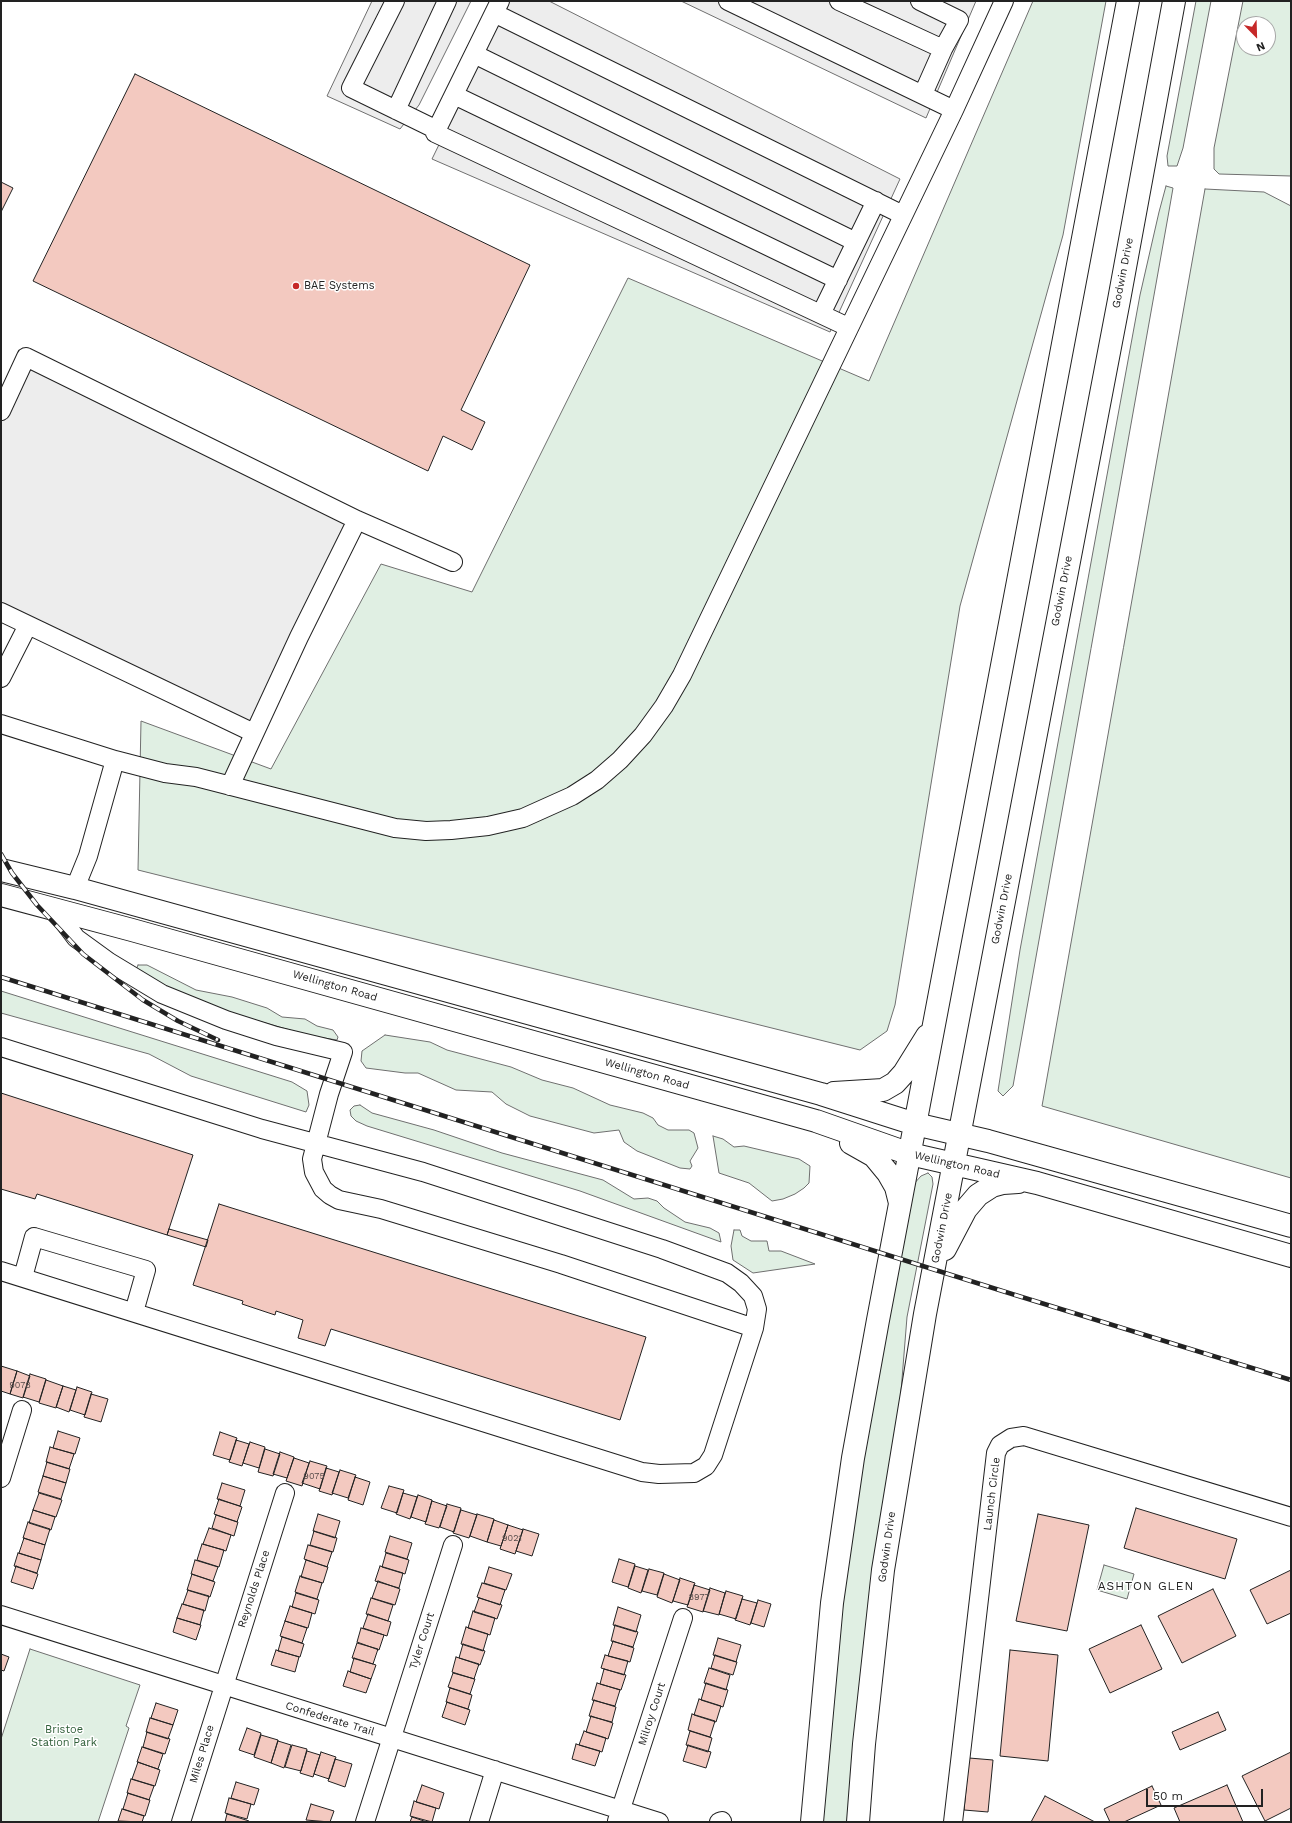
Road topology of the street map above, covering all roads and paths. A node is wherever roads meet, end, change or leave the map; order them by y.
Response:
1 (395, 1) edge
2 (447, 1) edge
3 (728, 1) edge
4 (839, 1) edge
5 (920, 1) edge
6 (1004, 1) edge
7 (1128, 1) edge
8 (1174, 1) edge
9 (497, 7) edge
10 (942, 49) junction
11 (474, 54) junction
12 (923, 94) junction
13 (454, 95) junction
14 (396, 110) junction
15 (954, 110) junction
16 (437, 130) junction
17 (876, 202) junction
18 (903, 215) junction
19 (856, 242) junction
20 (838, 280) junction
21 (821, 314) junction
22 (848, 327) junction
23 (1, 411) edge
24 (357, 520) junction
25 (453, 562) dead end
26 (1, 612) edge
27 (28, 625) junction
28 (1, 678) edge
29 (1, 724) edge
30 (254, 733) junction
31 (115, 760) junction
32 (230, 786) junction
33 (1, 870) edge
34 (75, 888) junction
35 (1, 895) edge
36 (54, 909) junction
37 (935, 1021) junction
38 (1, 1047) edge
39 (821, 1094) junction
40 (816, 1121) junction
41 (916, 1124) junction
42 (959, 1134) junction
43 (316, 1144) junction
44 (910, 1154) junction
45 (954, 1164) junction
46 (1037, 1183) junction
47 (900, 1203) junction
48 (1291, 1226) edge
49 (1291, 1256) edge
50 (934, 1270) junction
51 (1, 1271) edge
52 (23, 1277) junction
53 (134, 1312) junction
54 (754, 1328) junction
55 (22, 1410) dead end
56 (1, 1478) edge
57 (285, 1493) dead end
58 (1291, 1517) edge
59 (453, 1545) dead end
60 (1, 1615) edge
61 (683, 1618) dead end
62 (223, 1685) junction
63 (391, 1738) junction
64 (495, 1770) junction
65 (619, 1816) edge
66 (181, 1822) edge
67 (365, 1822) edge
68 (478, 1822) edge
69 (658, 1822) edge
70 (812, 1822) edge
71 (858, 1822) edge
72 (953, 1822) edge

1 - 14 street
2 - 14 street
3 - 12 street
4 - 10 street
5 - 10 street
6 - 15 street
7 - 37 main road
8 - 42 main road, Godwin Drive
9 - 11 street
9 - 17 street
10 - 12 street
11 - 13 street
11 - 19 street
12 - 15 street
13 - 16 street
13 - 20 street
14 - 16 street
15 - 18 street
16 - 21 street
17 - 18 street
17 - 19 street
18 - 22 street
19 - 20 street
20 - 21 street
21 - 22 street
22 - 32 street
23 - 24 street
24 - 25 street
24 - 30 street
26 - 27 street
27 - 28 street
27 - 30 street
29 - 31 street
30 - 32 street
31 - 32 street
31 - 34 street
33 - 34 main road
34 - 39 main road
35 - 36 main road, Wellington Road
36 - 40 main road, Wellington Road
36 - 43 street
37 - 39 main road
37 - 41 main road
38 - 43 street
39 - 41 main road
40 - 44 main road, Wellington Road
40 - 47 main road
41 - 42 main road
41 - 44 main road
42 - 45 main road, Godwin Drive
42 - 48 main road
43 - 54 street
43 - 54 street
44 - 45 main road, Wellington Road
44 - 47 main road
45 - 46 main road, Wellington Road
45 - 50 main road, Godwin Drive
46 - 49 main road, Wellington Road
46 - 50 main road
47 - 70 main road
50 - 71 main road, Godwin Drive
51 - 52 street
52 - 53 street
52 - 53 street
53 - 54 street
55 - 56 street
57 - 62 street, Reynolds Place
58 - 72 street, Launch Circle
59 - 63 street, Tyler Court
60 - 62 street, Confederate Trail
61 - 65 street, Milroy Court
62 - 63 street, Confederate Trail
62 - 66 street, Miles Place
63 - 64 street, Confederate Trail
63 - 67 street, Tyler Court
64 - 65 street, Confederate Trail
64 - 68 street
65 - 69 street, Confederate Trail

